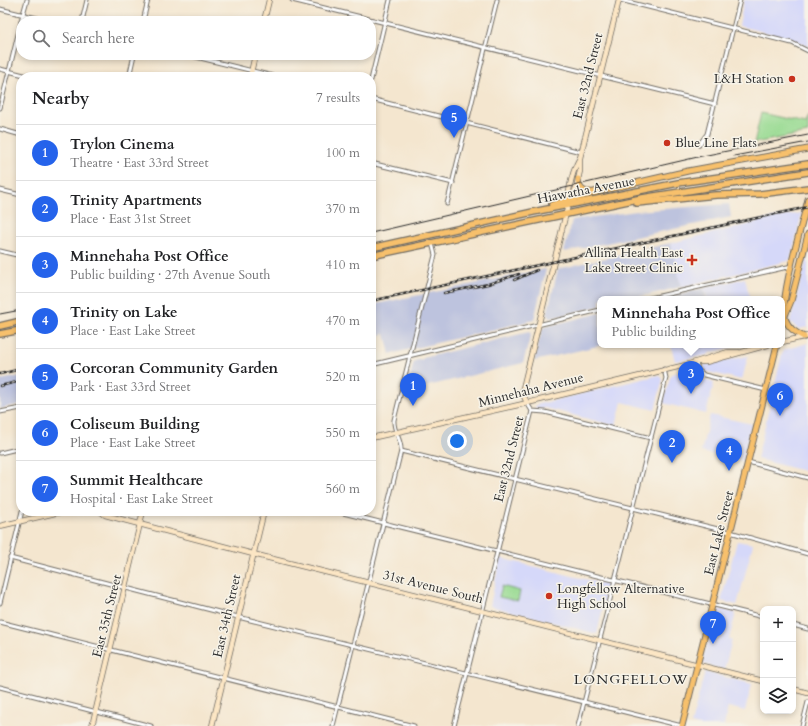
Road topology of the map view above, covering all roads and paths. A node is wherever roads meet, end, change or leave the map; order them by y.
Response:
1 (27, 0) edge
2 (87, 0) edge
3 (148, 0) edge
4 (269, 0) edge
5 (292, 0) edge
6 (390, 0) edge
7 (497, 0) edge
8 (619, 0) edge
9 (740, 0) edge
10 (0, 9) edge
11 (23, 15) junction
12 (27, 16) edge
13 (83, 16) edge
14 (144, 16) edge
15 (265, 16) edge
16 (357, 16) edge
17 (376, 21) edge
18 (385, 23) junction
19 (734, 28) junction
20 (16, 42) edge
21 (485, 47) junction
22 (808, 51) edge
23 (133, 60) edge
24 (208, 60) edge
25 (254, 60) edge
26 (376, 60) edge
27 (376, 60) edge
28 (0, 69) edge
29 (9, 71) junction
30 (252, 71) junction
31 (130, 72) edge
32 (256, 72) edge
33 (373, 72) edge
34 (16, 73) edge
35 (600, 76) junction
36 (376, 101) edge
37 (715, 104) junction
38 (0, 108) edge
39 (467, 123) junction
40 (0, 129) edge
41 (16, 134) edge
42 (699, 145) dead end
43 (808, 149) edge
44 (581, 152) junction
45 (580, 158) junction
46 (376, 164) edge
47 (808, 164) edge
48 (808, 172) edge
49 (578, 179) junction
50 (453, 183) junction
51 (808, 188) edge
52 (0, 190) edge
53 (596, 192) junction
54 (16, 194) edge
55 (570, 199) junction
56 (808, 199) edge
57 (447, 204) dead end
58 (568, 205) junction
59 (611, 205) junction
60 (533, 212) junction
61 (566, 214) junction
62 (808, 234) edge
63 (432, 243) junction
64 (376, 247) edge
65 (0, 251) edge
66 (16, 255) edge
67 (376, 255) edge
68 (792, 266) junction
69 (659, 296) edge
70 (785, 299) edge
71 (597, 311) edge
72 (785, 314) edge
73 (785, 318) edge
74 (16, 322) edge
75 (539, 324) junction
76 (0, 326) edge
77 (16, 331) edge
78 (0, 334) edge
79 (806, 336) edge
80 (785, 341) edge
81 (755, 348) edge
82 (776, 348) edge
83 (409, 356) junction
84 (696, 362) junction
85 (376, 364) edge
86 (664, 369) junction
87 (766, 390) junction
88 (527, 403) junction
89 (16, 409) edge
90 (532, 411) junction
91 (0, 412) edge
92 (396, 432) junction
93 (376, 437) edge
94 (651, 438) junction
95 (16, 449) edge
96 (400, 451) junction
97 (0, 453) edge
98 (748, 462) junction
99 (808, 478) edge
100 (515, 480) junction
101 (633, 510) junction
102 (21, 516) edge
103 (44, 516) edge
104 (107, 516) edge
105 (142, 516) edge
106 (263, 516) edge
107 (355, 516) edge
108 (20, 522) junction
109 (382, 523) junction
110 (140, 525) junction
111 (0, 526) edge
112 (730, 532) junction
113 (497, 552) junction
114 (253, 554) junction
115 (808, 554) edge
116 (10, 558) junction
117 (615, 580) junction
118 (368, 582) junction
119 (125, 588) junction
120 (0, 603) edge
121 (712, 604) junction
122 (482, 611) junction
123 (760, 616) edge
124 (238, 617) junction
125 (0, 622) edge
126 (796, 626) edge
127 (808, 629) edge
128 (600, 641) junction
129 (352, 644) junction
130 (110, 650) junction
131 (698, 664) junction
132 (467, 674) junction
133 (223, 678) junction
134 (760, 680) edge
135 (0, 687) edge
136 (796, 690) edge
137 (808, 693) edge
138 (808, 702) edge
139 (584, 703) junction
140 (338, 707) junction
141 (95, 712) junction
142 (92, 726) edge
143 (151, 726) edge
144 (212, 726) edge
145 (333, 726) edge
146 (414, 726) edge
147 (454, 726) edge
148 (578, 726) edge
149 (682, 726) edge
150 (802, 726) edge

1 - 11 street
2 - 13 street
3 - 14 street
4 - 15 street
5 - 16 street
6 - 18 street
7 - 21 street
8 - 19 street
8 - 35 street, East 32nd Street
9 - 19 street
10 - 11 street
11 - 12 street
17 - 18 street
18 - 21 street
18 - 26 street
19 - 22 street
19 - 37 street
20 - 29 street
21 - 35 street
21 - 39 street
23 - 31 street
24 - 30 street
25 - 30 street
27 - 33 street
28 - 29 street
29 - 34 street
29 - 38 street
30 - 32 street
35 - 37 street
35 - 44 street, East 32nd Street
36 - 39 street
37 - 42 street
39 - 44 street
39 - 50 street
40 - 41 street
43 - 53 main road
44 - 45 street, East 32nd Street
45 - 49 street, East 32nd Street
45 - 55 street, East 32nd Street
46 - 50 street
47 - 58 highway, Hiawatha Avenue
48 - 59 highway, Hiawatha Avenue
49 - 53 main road
49 - 55 street, East 32nd Street
50 - 57 street
51 - 59 highway
52 - 54 street
53 - 55 highway
55 - 58 street, East 32nd Street
55 - 60 highway
56 - 68 main road
58 - 60 highway, Hiawatha Avenue
58 - 61 street, East 32nd Street
59 - 61 highway, Hiawatha Avenue
60 - 64 highway, Hiawatha Avenue
61 - 63 highway, Hiawatha Avenue
61 - 75 street, East 32nd Street
62 - 72 main road
63 - 67 highway, Hiawatha Avenue
63 - 83 street
65 - 66 street
68 - 69 street
68 - 70 main road
71 - 75 street
73 - 79 main road
74 - 76 highway
75 - 83 street
75 - 88 street, East 32nd Street
77 - 78 highway
79 - 80 street
81 - 84 street, Minnehaha Avenue
82 - 87 main road, East Lake Street
83 - 85 street
83 - 92 street
84 - 86 street, Minnehaha Avenue
84 - 87 street
86 - 88 street, Minnehaha Avenue
86 - 94 street
87 - 98 main road, East Lake Street
88 - 90 street, East 32nd Street
88 - 92 street, Minnehaha Avenue
89 - 91 street
90 - 94 street
90 - 100 street, East 32nd Street
92 - 93 street, Minnehaha Avenue
92 - 96 street
94 - 101 street
95 - 97 street
96 - 100 street
96 - 109 street
98 - 99 street
98 - 112 main road, East Lake Street
100 - 101 street
100 - 113 street, East 32nd Street
101 - 112 street
101 - 117 street
102 - 108 street
103 - 108 street
104 - 110 street, 31st Avenue South
105 - 110 street, East 35th Street
106 - 114 street, East 34th Street
107 - 109 street
108 - 111 street
108 - 116 street
109 - 113 street
109 - 118 street
110 - 114 street, 31st Avenue South
110 - 119 street, East 35th Street
112 - 115 street
112 - 121 main road, East Lake Street
113 - 117 street
113 - 122 street, East 32nd Street
114 - 118 street, 31st Avenue South
114 - 124 street, East 34th Street
116 - 119 street
116 - 120 street
117 - 121 street
117 - 128 street
118 - 122 street, 31st Avenue South
118 - 129 street
119 - 124 street
119 - 130 street, East 35th Street
121 - 123 street
121 - 131 main road, East Lake Street
122 - 128 street, 31st Avenue South
122 - 132 street, East 32nd Street
124 - 129 street
124 - 133 street, East 34th Street
125 - 130 street
126 - 127 street
128 - 131 street, 31st Avenue South
128 - 139 street
129 - 132 street
129 - 140 street
130 - 133 street
130 - 141 street, East 35th Street
131 - 134 street, 31st Avenue South
131 - 149 main road, East Lake Street
132 - 139 street
132 - 147 street, East 32nd Street
133 - 140 street
133 - 144 street, East 34th Street
135 - 141 street
136 - 137 street
138 - 150 street
139 - 148 street
139 - 149 street
140 - 145 street
140 - 146 street
141 - 142 street, East 35th Street
141 - 143 street

